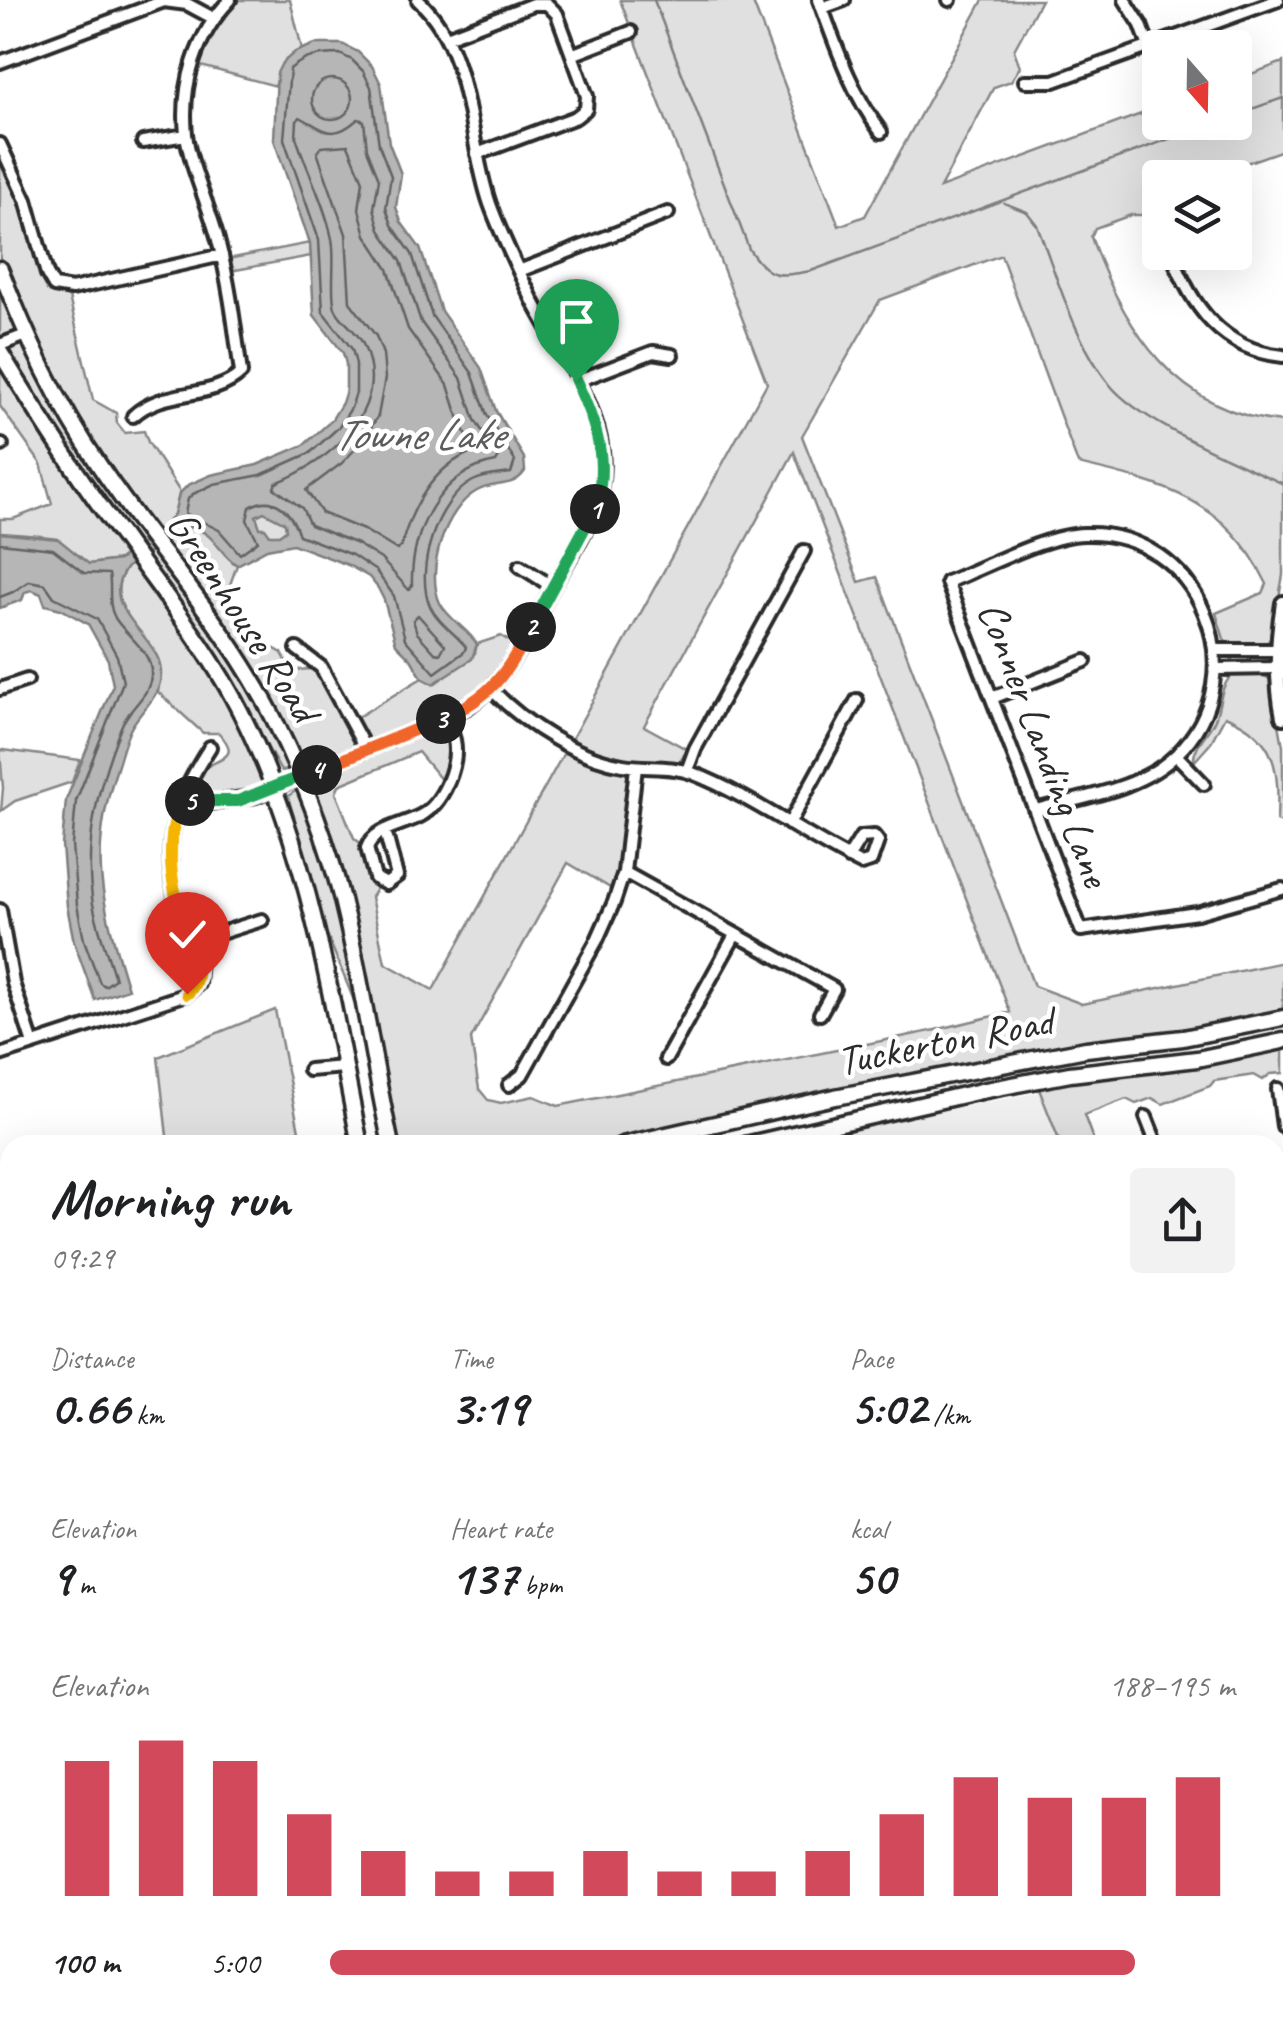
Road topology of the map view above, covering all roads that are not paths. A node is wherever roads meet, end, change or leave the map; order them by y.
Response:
1 (230, 0) edge
2 (418, 0) edge
3 (844, 0) edge
4 (1124, 0) edge
5 (1278, 0) edge
6 (1259, 3) edge
7 (820, 4) edge
8 (213, 18) junction
9 (1143, 30) edge
10 (1190, 30) edge
11 (630, 32) dead end
12 (447, 37) junction
13 (1142, 49) edge
14 (574, 54) junction
15 (0, 62) edge
16 (1025, 81) dead end
17 (882, 132) dead end
18 (186, 136) junction
19 (143, 142) dead end
20 (0, 144) edge
21 (478, 154) junction
22 (668, 212) dead end
23 (222, 255) junction
24 (0, 268) edge
25 (1178, 270) edge
26 (519, 271) junction
27 (26, 335) junction
28 (0, 348) edge
29 (672, 355) dead end
30 (1283, 356) edge
31 (576, 381) junction
32 (133, 416) dead end
33 (804, 550) dead end
34 (520, 566) dead end
35 (553, 586) junction
36 (1283, 603) edge
37 (297, 649) dead end
38 (1216, 650) junction
39 (1278, 650) junction
40 (1085, 661) dead end
41 (1278, 668) junction
42 (1216, 669) junction
43 (27, 680) dead end
44 (0, 689) edge
45 (492, 690) junction
46 (992, 698) junction
47 (858, 700) dead end
48 (1283, 717) edge
49 (445, 718) junction
50 (210, 746) dead end
51 (366, 750) junction
52 (1176, 755) junction
53 (636, 767) junction
54 (687, 771) junction
55 (301, 777) junction
56 (1204, 784) dead end
57 (275, 788) junction
58 (180, 799) junction
59 (1036, 810) junction
60 (789, 824) junction
61 (386, 831) junction
62 (848, 858) dead end
63 (624, 872) junction
64 (1282, 890) edge
65 (0, 910) edge
66 (262, 920) dead end
67 (735, 935) junction
68 (189, 943) junction
69 (820, 1014) dead end
70 (1283, 1018) edge
71 (1283, 1041) edge
72 (33, 1044) junction
73 (0, 1055) edge
74 (666, 1059) dead end
75 (344, 1067) junction
76 (991, 1068) junction
77 (308, 1070) dead end
78 (509, 1085) dead end
79 (994, 1088) junction
80 (1278, 1090) dead end
81 (1146, 1117) dead end
82 (1283, 1126) edge
83 (358, 1135) edge
84 (388, 1135) edge
85 (666, 1135) edge
86 (789, 1135) edge
87 (1153, 1135) edge

1 - 8 street
2 - 12 street
3 - 7 street
4 - 9 street
5 - 6 street
6 - 10 street
7 - 17 street
8 - 15 street
8 - 18 street
11 - 14 street
12 - 14 street
12 - 21 street
13 - 16 street
14 - 21 street
18 - 19 street
18 - 23 street
20 - 23 street
21 - 26 street
22 - 26 street
23 - 32 street
24 - 27 main road, Greenhouse Road
25 - 30 street
26 - 31 street
27 - 28 street
27 - 55 main road, Greenhouse Road
28 - 57 main road, Greenhouse Road
29 - 31 street
31 - 35 street
33 - 54 street
34 - 35 street
35 - 45 street
36 - 39 street
37 - 51 street
38 - 39 street
38 - 42 street
38 - 46 street, Conner Landing Lane
39 - 41 street
40 - 46 street
41 - 42 street
41 - 48 street
42 - 52 street
43 - 44 street
45 - 49 street
45 - 53 street
46 - 59 street, Conner Landing Lane
47 - 60 street
49 - 51 street
49 - 61 street
50 - 58 street
51 - 55 street
52 - 56 street
52 - 59 street
53 - 54 street
53 - 63 street
54 - 60 street
55 - 57 street
55 - 84 main road, Greenhouse Road
57 - 58 street
57 - 75 main road, Greenhouse Road
58 - 68 street
59 - 64 street, Conner Landing Lane
60 - 62 street
61 - 61 street
63 - 67 street
63 - 78 street
65 - 72 street
66 - 68 street
67 - 69 street
67 - 74 street
68 - 72 street
70 - 76 main road, Tuckerton Road
71 - 79 main road, Tuckerton Road
72 - 73 street
75 - 77 street
75 - 83 main road, Greenhouse Road
76 - 79 main road
76 - 85 main road, Tuckerton Road
79 - 86 main road, Tuckerton Road
80 - 82 street
81 - 87 street

